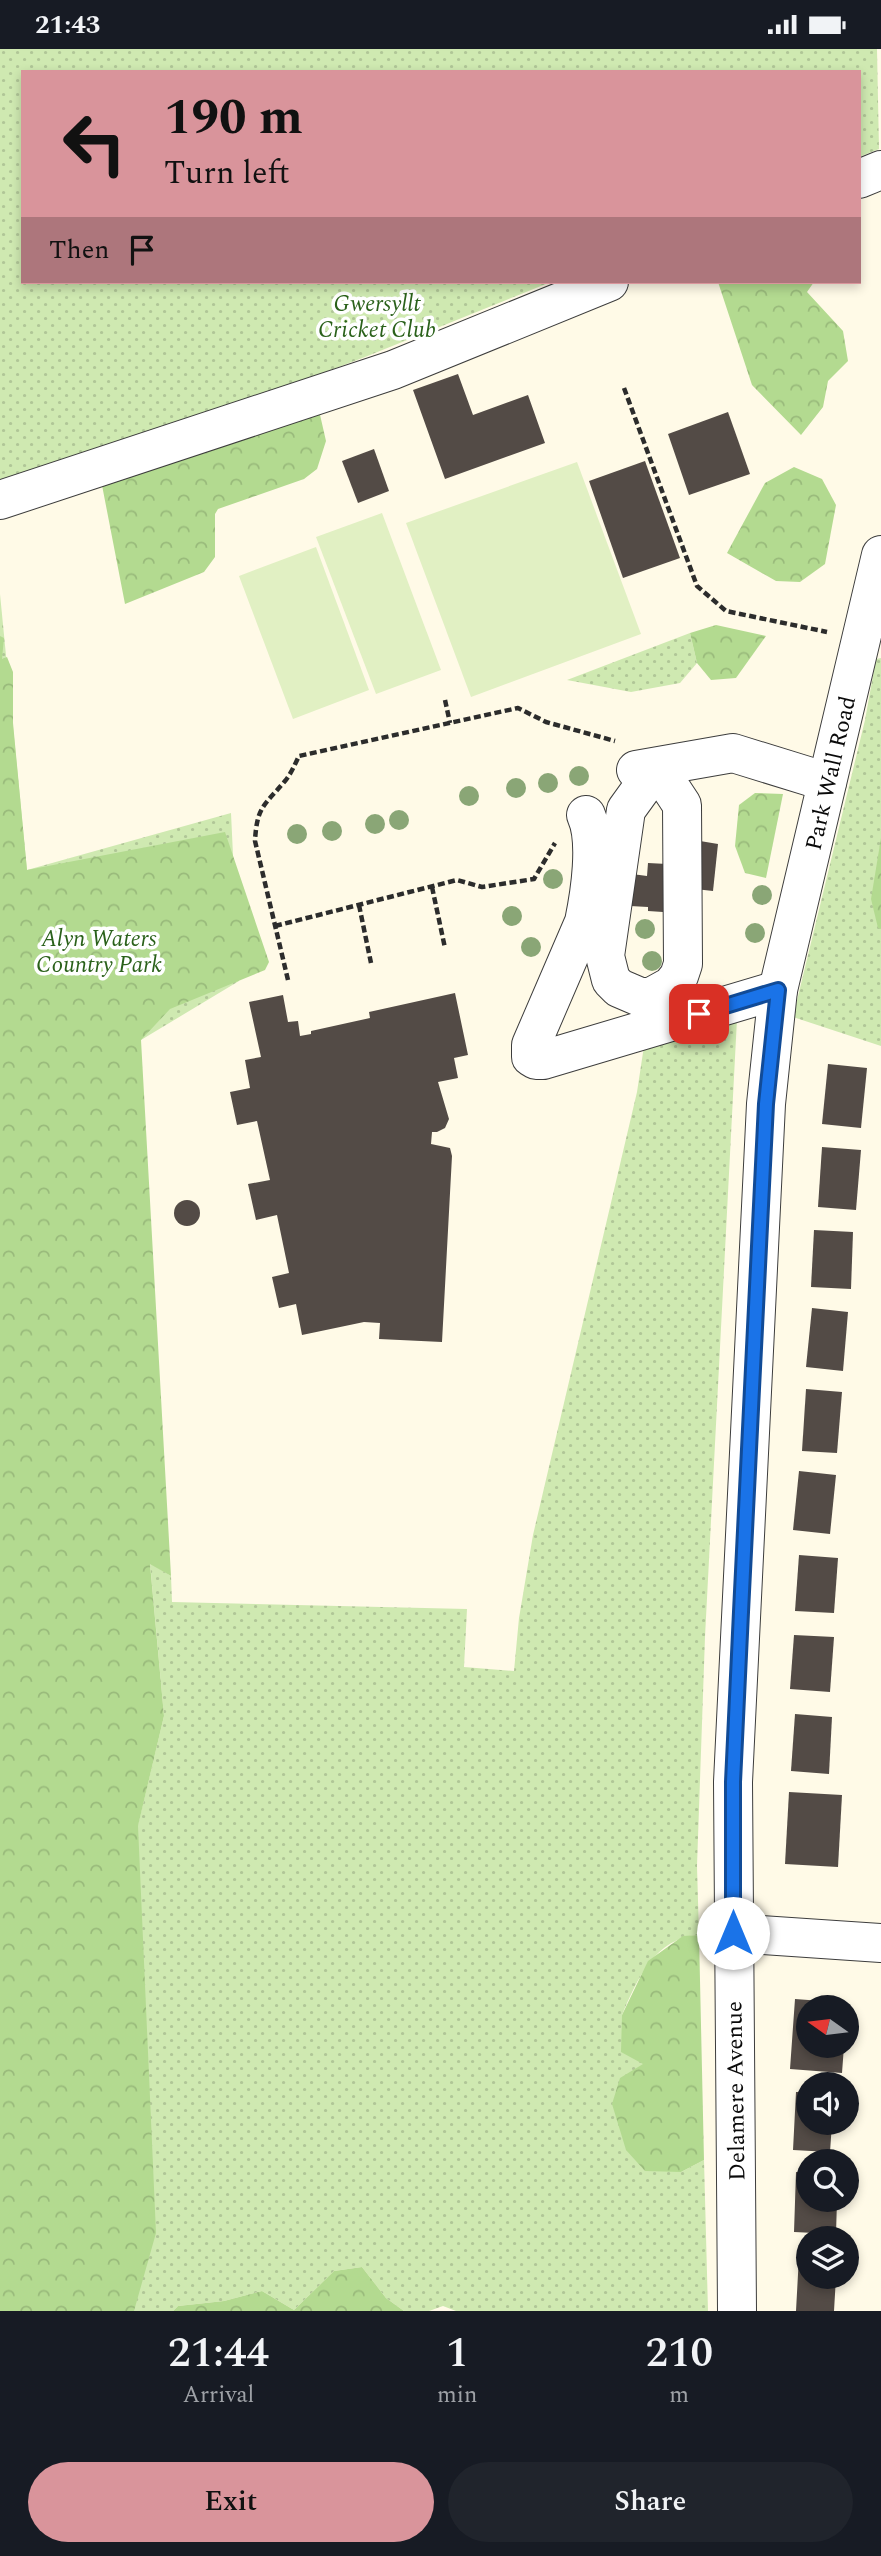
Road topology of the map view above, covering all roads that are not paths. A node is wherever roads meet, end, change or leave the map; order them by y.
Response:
1 (881, 170) edge
2 (861, 178) edge
3 (604, 284) edge
4 (0, 501) edge
5 (881, 555) edge
6 (637, 760) junction
7 (827, 782) junction
8 (586, 815) dead end
9 (778, 990) junction
10 (733, 1933) junction
11 (881, 1943) edge
12 (737, 2311) edge

1 - 2 street
3 - 4 street
5 - 7 street, Park Wall Road
6 - 6 street
6 - 7 street
7 - 9 street, Park Wall Road
8 - 9 street
9 - 10 street, Delamere Avenue
10 - 11 street
10 - 12 street, Delamere Avenue

